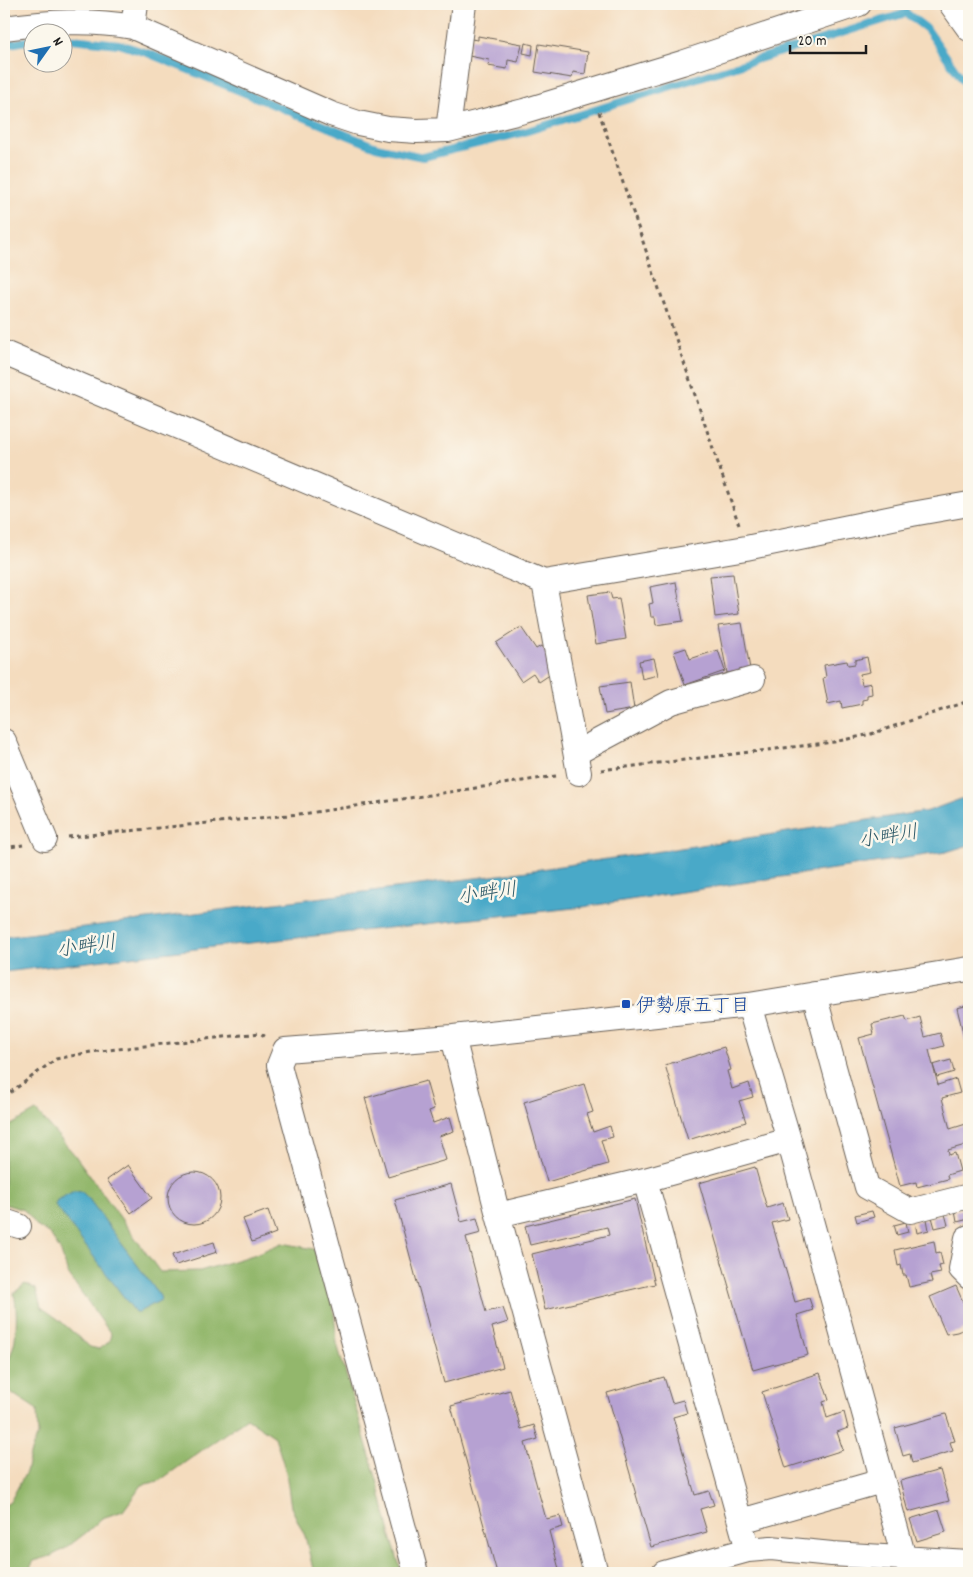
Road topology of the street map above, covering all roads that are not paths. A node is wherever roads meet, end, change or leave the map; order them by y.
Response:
1 (464, 4) edge
2 (859, 4) edge
3 (950, 4) edge
4 (134, 15) edge
5 (4, 28) edge
6 (969, 29) edge
7 (448, 130) junction
8 (4, 353) edge
9 (969, 504) edge
10 (544, 582) junction
11 (753, 679) dead end
12 (4, 741) edge
13 (45, 839) road end
14 (969, 969) edge
15 (814, 994) junction
16 (749, 1005) junction
17 (453, 1037) junction
18 (789, 1140) junction
19 (644, 1180) junction
20 (969, 1196) edge
21 (498, 1215) junction
22 (969, 1237) edge
23 (969, 1277) edge
24 (882, 1481) junction
25 (741, 1521) junction
26 (748, 1550) junction
27 (904, 1558) junction
28 (969, 1562) edge
29 (416, 1573) edge
30 (596, 1573) edge
31 (664, 1573) edge

1 - 7 street
2 - 7 street
3 - 6 street
4 - 5 street
4 - 7 street
8 - 10 street
9 - 10 street
10 - 11 street
12 - 13 street
14 - 15 street
15 - 16 street
15 - 20 street
16 - 17 street
16 - 18 street
17 - 21 street
17 - 29 street
18 - 19 street
18 - 24 street
19 - 21 street
19 - 25 street
21 - 30 street
22 - 23 street
24 - 25 street
24 - 27 street
25 - 26 street
26 - 27 street
26 - 31 street
27 - 28 street

